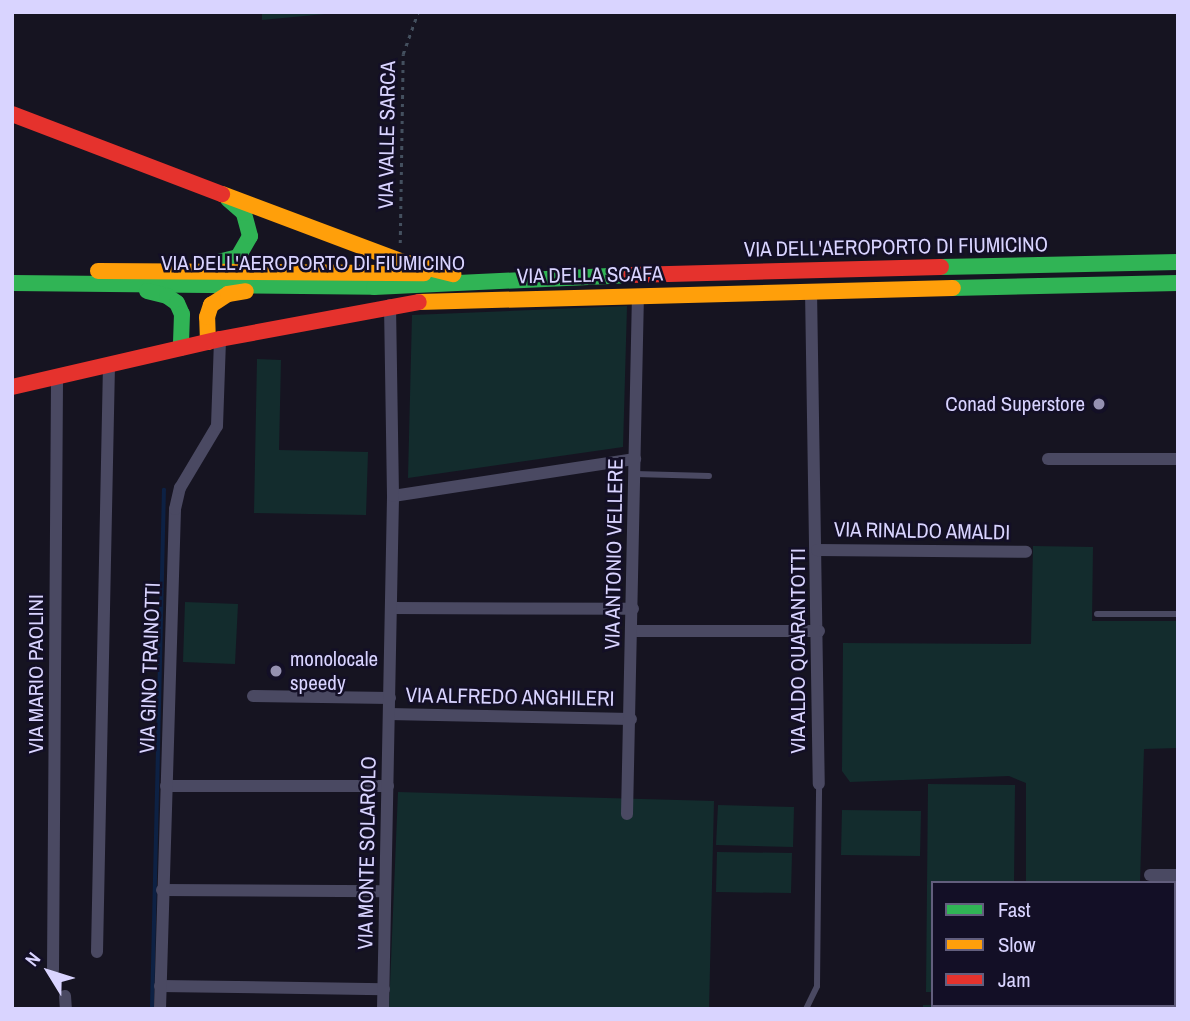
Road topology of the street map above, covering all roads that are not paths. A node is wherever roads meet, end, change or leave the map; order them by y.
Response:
1 (12, 114) edge
2 (222, 194) junction
3 (1178, 262) edge
4 (178, 270) junction
5 (12, 271) edge
6 (453, 274) junction
7 (614, 275) junction
8 (12, 283) edge
9 (1178, 283) edge
10 (112, 285) junction
11 (279, 286) junction
12 (811, 290) junction
13 (638, 295) junction
14 (390, 305) junction
15 (214, 341) junction
16 (181, 348) junction
17 (109, 366) junction
18 (57, 377) junction
19 (12, 387) edge
20 (635, 459) junction
21 (1048, 459) dead end
22 (1178, 459) edge
23 (635, 474) junction
24 (709, 476) dead end
25 (393, 496) junction
26 (817, 550) junction
27 (1026, 552) dead end
28 (391, 608) junction
29 (633, 609) junction
30 (1097, 614) dead end
31 (1178, 614) edge
32 (632, 631) junction
33 (819, 631) junction
34 (253, 696) dead end
35 (390, 698) junction
36 (388, 714) junction
37 (631, 719) junction
38 (819, 784) joint
39 (166, 786) junction
40 (388, 786) junction
41 (627, 814) dead end
42 (1150, 875) dead end
43 (1178, 875) edge
44 (162, 890) junction
45 (384, 891) junction
46 (97, 952) dead end
47 (53, 970) dead end
48 (160, 986) junction
49 (384, 989) junction
50 (160, 1009) edge
51 (383, 1009) edge
52 (806, 1009) edge

1 - 2 main road
2 - 4 main road
2 - 6 main road
3 - 7 main road, VIA DELL'AEROPORTO DI FIUMICINO
4 - 5 main road, VIA DELL'AEROPORTO DI FIUMICINO
4 - 6 main road, VIA DELL'AEROPORTO DI FIUMICINO
6 - 7 main road, VIA DELL'AEROPORTO DI FIUMICINO
7 - 11 main road, VIA DELL'AEROPORTO DI FIUMICINO
8 - 10 main road, VIA DELL'AEROPORTO DI FIUMICINO
9 - 12 main road, VIA DELLA SCAFA
10 - 11 main road, VIA DELL'AEROPORTO DI FIUMICINO
10 - 16 main road
11 - 15 main road
12 - 13 main road, VIA DELLA SCAFA
12 - 26 street, VIA ALDO QUARANTOTTI
13 - 14 main road, VIA DELLA SCAFA
13 - 20 street, VIA ANTONIO VELLERE
14 - 15 main road, VIA DELLA SCAFA
14 - 25 street, VIA MONTE SOLAROLO
15 - 16 main road, VIA DELLA SCAFA
15 - 39 street, VIA GINO TRAINOTTI
16 - 17 main road, VIA DELLA SCAFA
17 - 18 main road, VIA DELLA SCAFA
17 - 46 street
18 - 19 main road, VIA DELLA SCAFA
18 - 47 street, VIA MARIO PAOLINI
20 - 23 street, VIA ANTONIO VELLERE
20 - 25 street
21 - 22 street
23 - 24 lane
23 - 29 street, VIA ANTONIO VELLERE
25 - 28 street, VIA MONTE SOLAROLO
26 - 27 street, VIA RINALDO AMALDI
26 - 33 street, VIA ALDO QUARANTOTTI
28 - 29 street
28 - 35 street, VIA MONTE SOLAROLO
29 - 32 street, VIA ANTONIO VELLERE
30 - 31 lane
32 - 33 street
32 - 37 street, VIA ANTONIO VELLERE
33 - 38 street, VIA ALDO QUARANTOTTI
34 - 35 street
35 - 36 street, VIA MONTE SOLAROLO
36 - 37 street, VIA ALFREDO ANGHILERI
36 - 40 street, VIA MONTE SOLAROLO
37 - 41 street, VIA ANTONIO VELLERE
38 - 52 lane, VIA ALDO QUARANTOTTI
39 - 40 street
39 - 44 street, VIA GINO TRAINOTTI
40 - 45 street, VIA MONTE SOLAROLO
42 - 43 street
44 - 45 street
44 - 48 street, VIA GINO TRAINOTTI
45 - 49 street, VIA MONTE SOLAROLO
48 - 49 street
48 - 50 street, VIA GINO TRAINOTTI
49 - 51 street, VIA MONTE SOLAROLO

